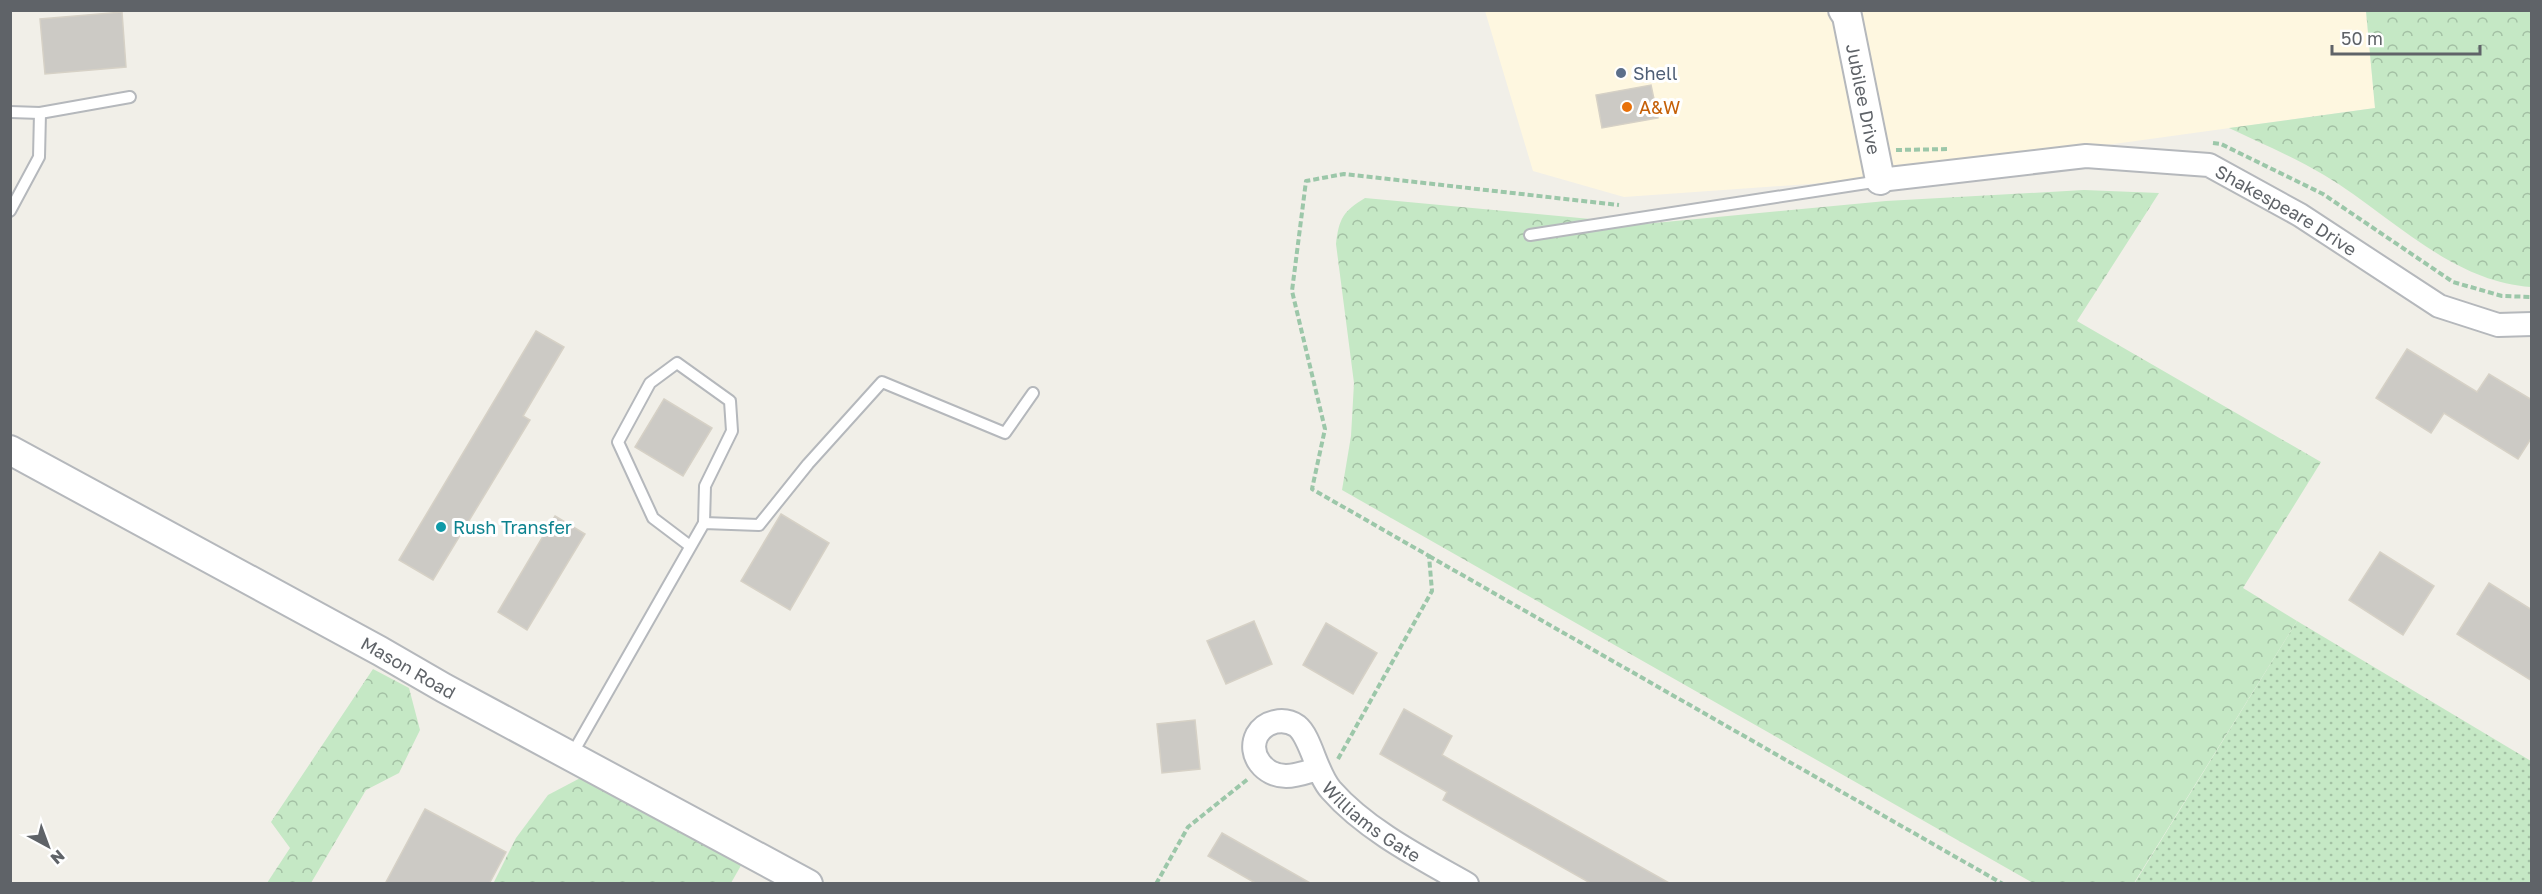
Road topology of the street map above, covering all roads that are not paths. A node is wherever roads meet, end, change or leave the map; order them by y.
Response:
1 (1847, 12) edge
2 (130, 97) dead end
3 (10, 112) edge
4 (39, 113) junction
5 (1880, 180) junction
6 (10, 211) edge
7 (1530, 235) dead end
8 (2532, 324) edge
9 (1033, 393) dead end
10 (10, 450) edge
11 (704, 523) junction
12 (690, 546) junction
13 (571, 756) junction
14 (1319, 773) junction
15 (808, 884) edge
16 (1467, 884) edge

1 - 5 street, Jubilee Drive
2 - 4 lane
3 - 4 lane
4 - 6 lane
5 - 7 lane
5 - 8 street, Shakespeare Drive
9 - 11 lane
10 - 13 street, Mason Road
11 - 12 lane
11 - 12 lane
12 - 13 lane
13 - 15 street, Mason Road
14 - 14 street, Williams Gate
14 - 16 street, Williams Gate

